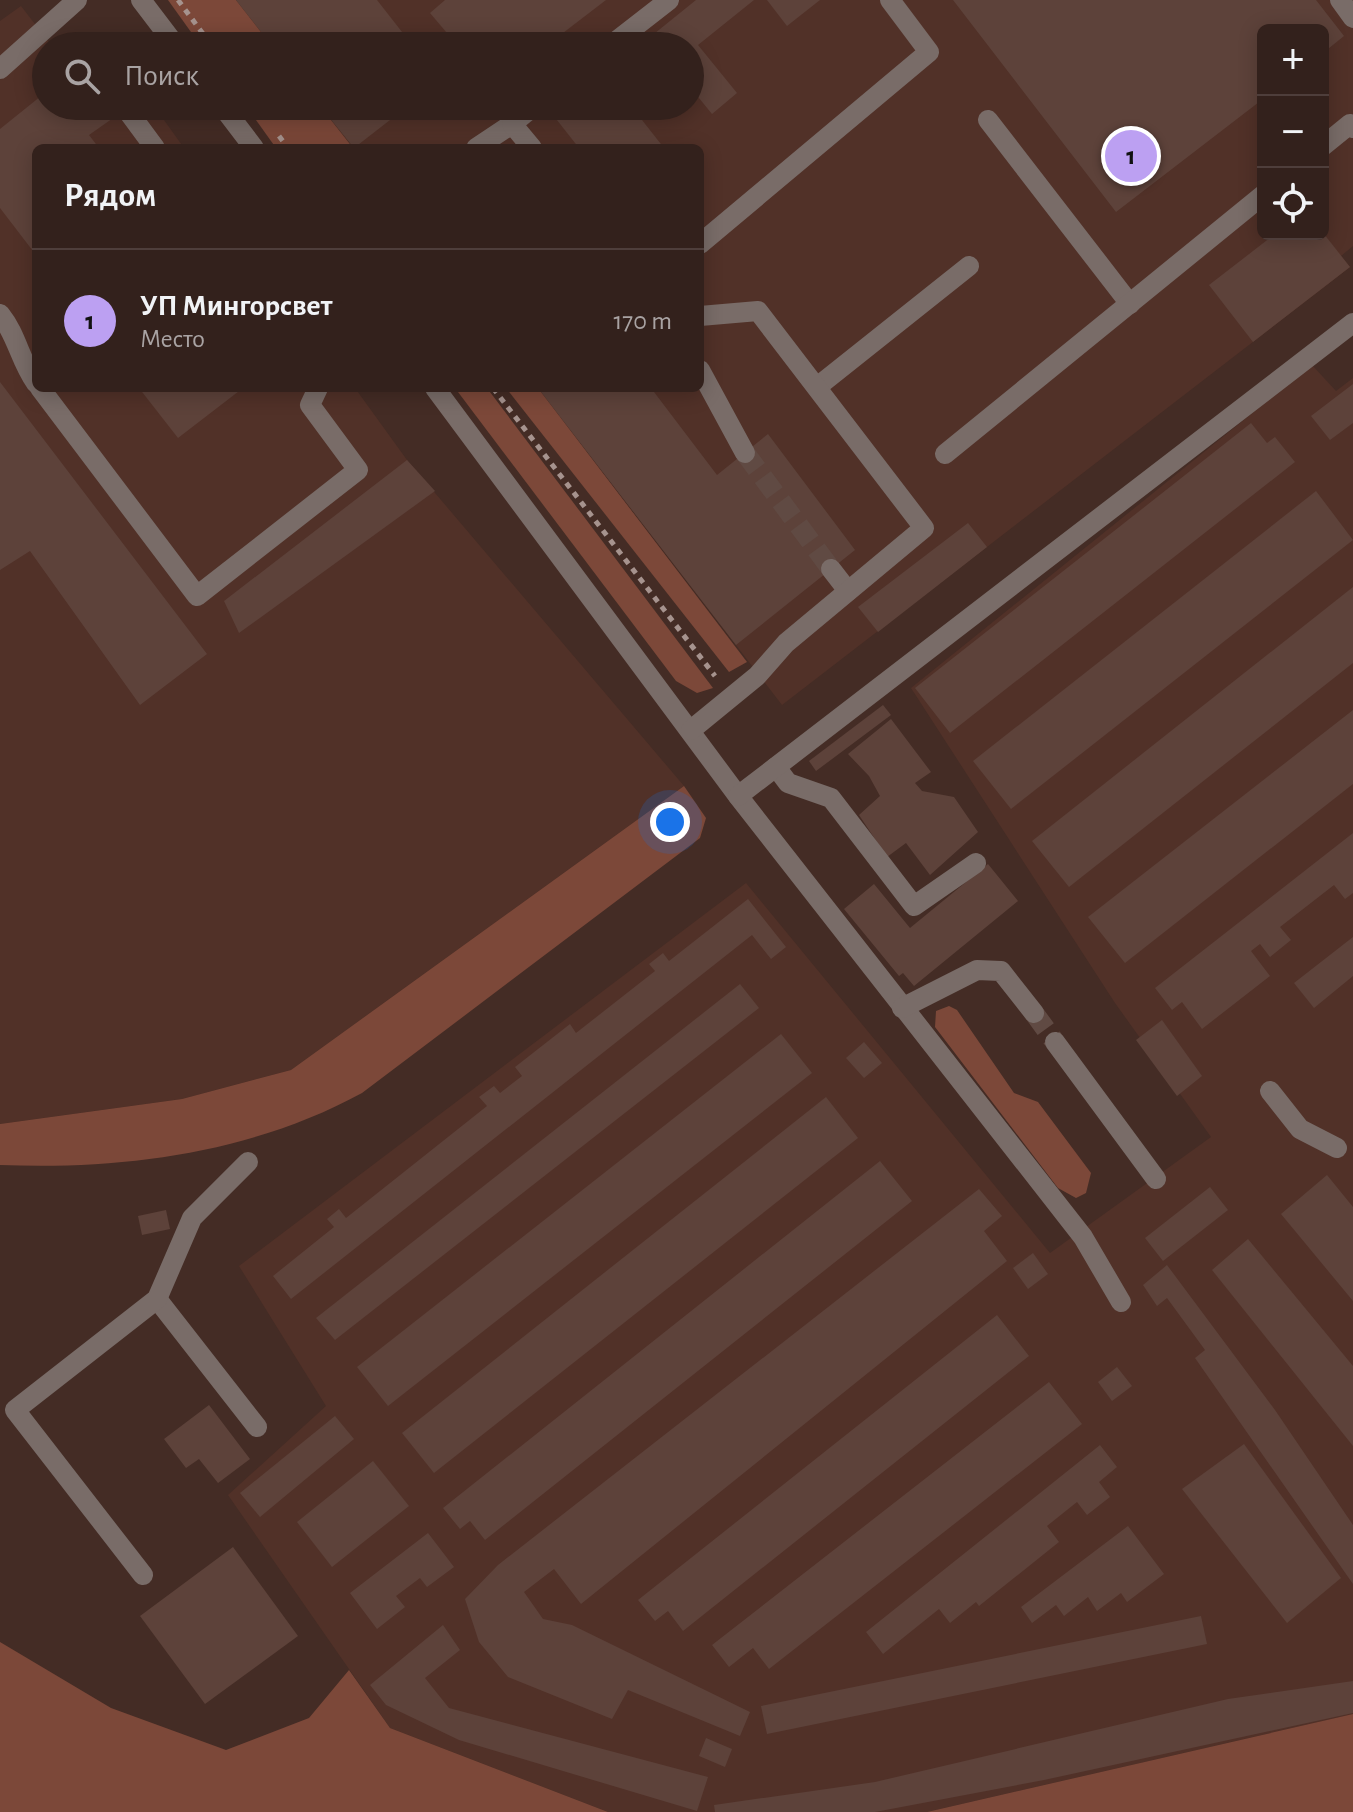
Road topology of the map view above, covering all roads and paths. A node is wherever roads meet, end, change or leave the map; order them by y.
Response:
1 (77, 0) edge
2 (141, 0) edge
3 (178, 0) edge
4 (669, 0) edge
5 (890, 0) edge
6 (1340, 0) edge
7 (1353, 18) edge
8 (41, 32) edge
9 (165, 32) edge
10 (202, 32) edge
11 (628, 32) edge
12 (32, 40) edge
13 (0, 69) edge
14 (134, 120) edge
15 (233, 120) edge
16 (517, 120) edge
17 (988, 120) dead end
18 (512, 124) junction
19 (1352, 125) edge
20 (1329, 142) edge
21 (152, 144) edge
22 (251, 144) edge
23 (482, 144) edge
24 (529, 144) edge
25 (1257, 200) edge
26 (704, 241) edge
27 (969, 266) dead end
28 (1130, 304) junction
29 (0, 314) edge
30 (704, 316) edge
31 (1353, 323) edge
32 (704, 377) edge
33 (32, 378) edge
34 (817, 387) junction
35 (43, 392) edge
36 (316, 392) edge
37 (438, 392) edge
38 (496, 392) edge
39 (745, 453) tunnel mouth
40 (945, 454) dead end
41 (831, 569) tunnel mouth
42 (848, 591) junction
43 (731, 696) junction
44 (691, 730) junction
45 (776, 767) junction
46 (738, 796) junction
47 (976, 863) dead end
48 (902, 1008) junction
49 (1034, 1013) tunnel mouth
50 (1055, 1042) tunnel mouth
51 (1270, 1091) dead end
52 (1337, 1148) dead end
53 (248, 1162) dead end
54 (1156, 1179) dead end
55 (157, 1299) junction
56 (1121, 1302) dead end
57 (257, 1427) dead end
58 (143, 1575) dead end

1 - 8 lane
2 - 9 lane
3 - 10 path
4 - 11 lane
5 - 26 lane
6 - 7 lane
12 - 13 lane
14 - 21 lane
15 - 22 lane
16 - 18 lane
17 - 28 lane
18 - 23 lane
18 - 24 lane
19 - 20 lane
25 - 28 lane
27 - 34 lane
28 - 40 lane
29 - 33 lane
30 - 34 lane
31 - 45 lane
32 - 39 lane
34 - 42 lane
35 - 36 lane
37 - 44 lane
38 - 43 path
41 - 42 lane
42 - 43 lane
43 - 44 lane
44 - 46 lane
45 - 46 lane
45 - 47 lane
46 - 48 lane
48 - 49 lane
48 - 56 lane
50 - 54 lane
51 - 52 lane
53 - 55 lane
55 - 57 lane
55 - 58 lane

